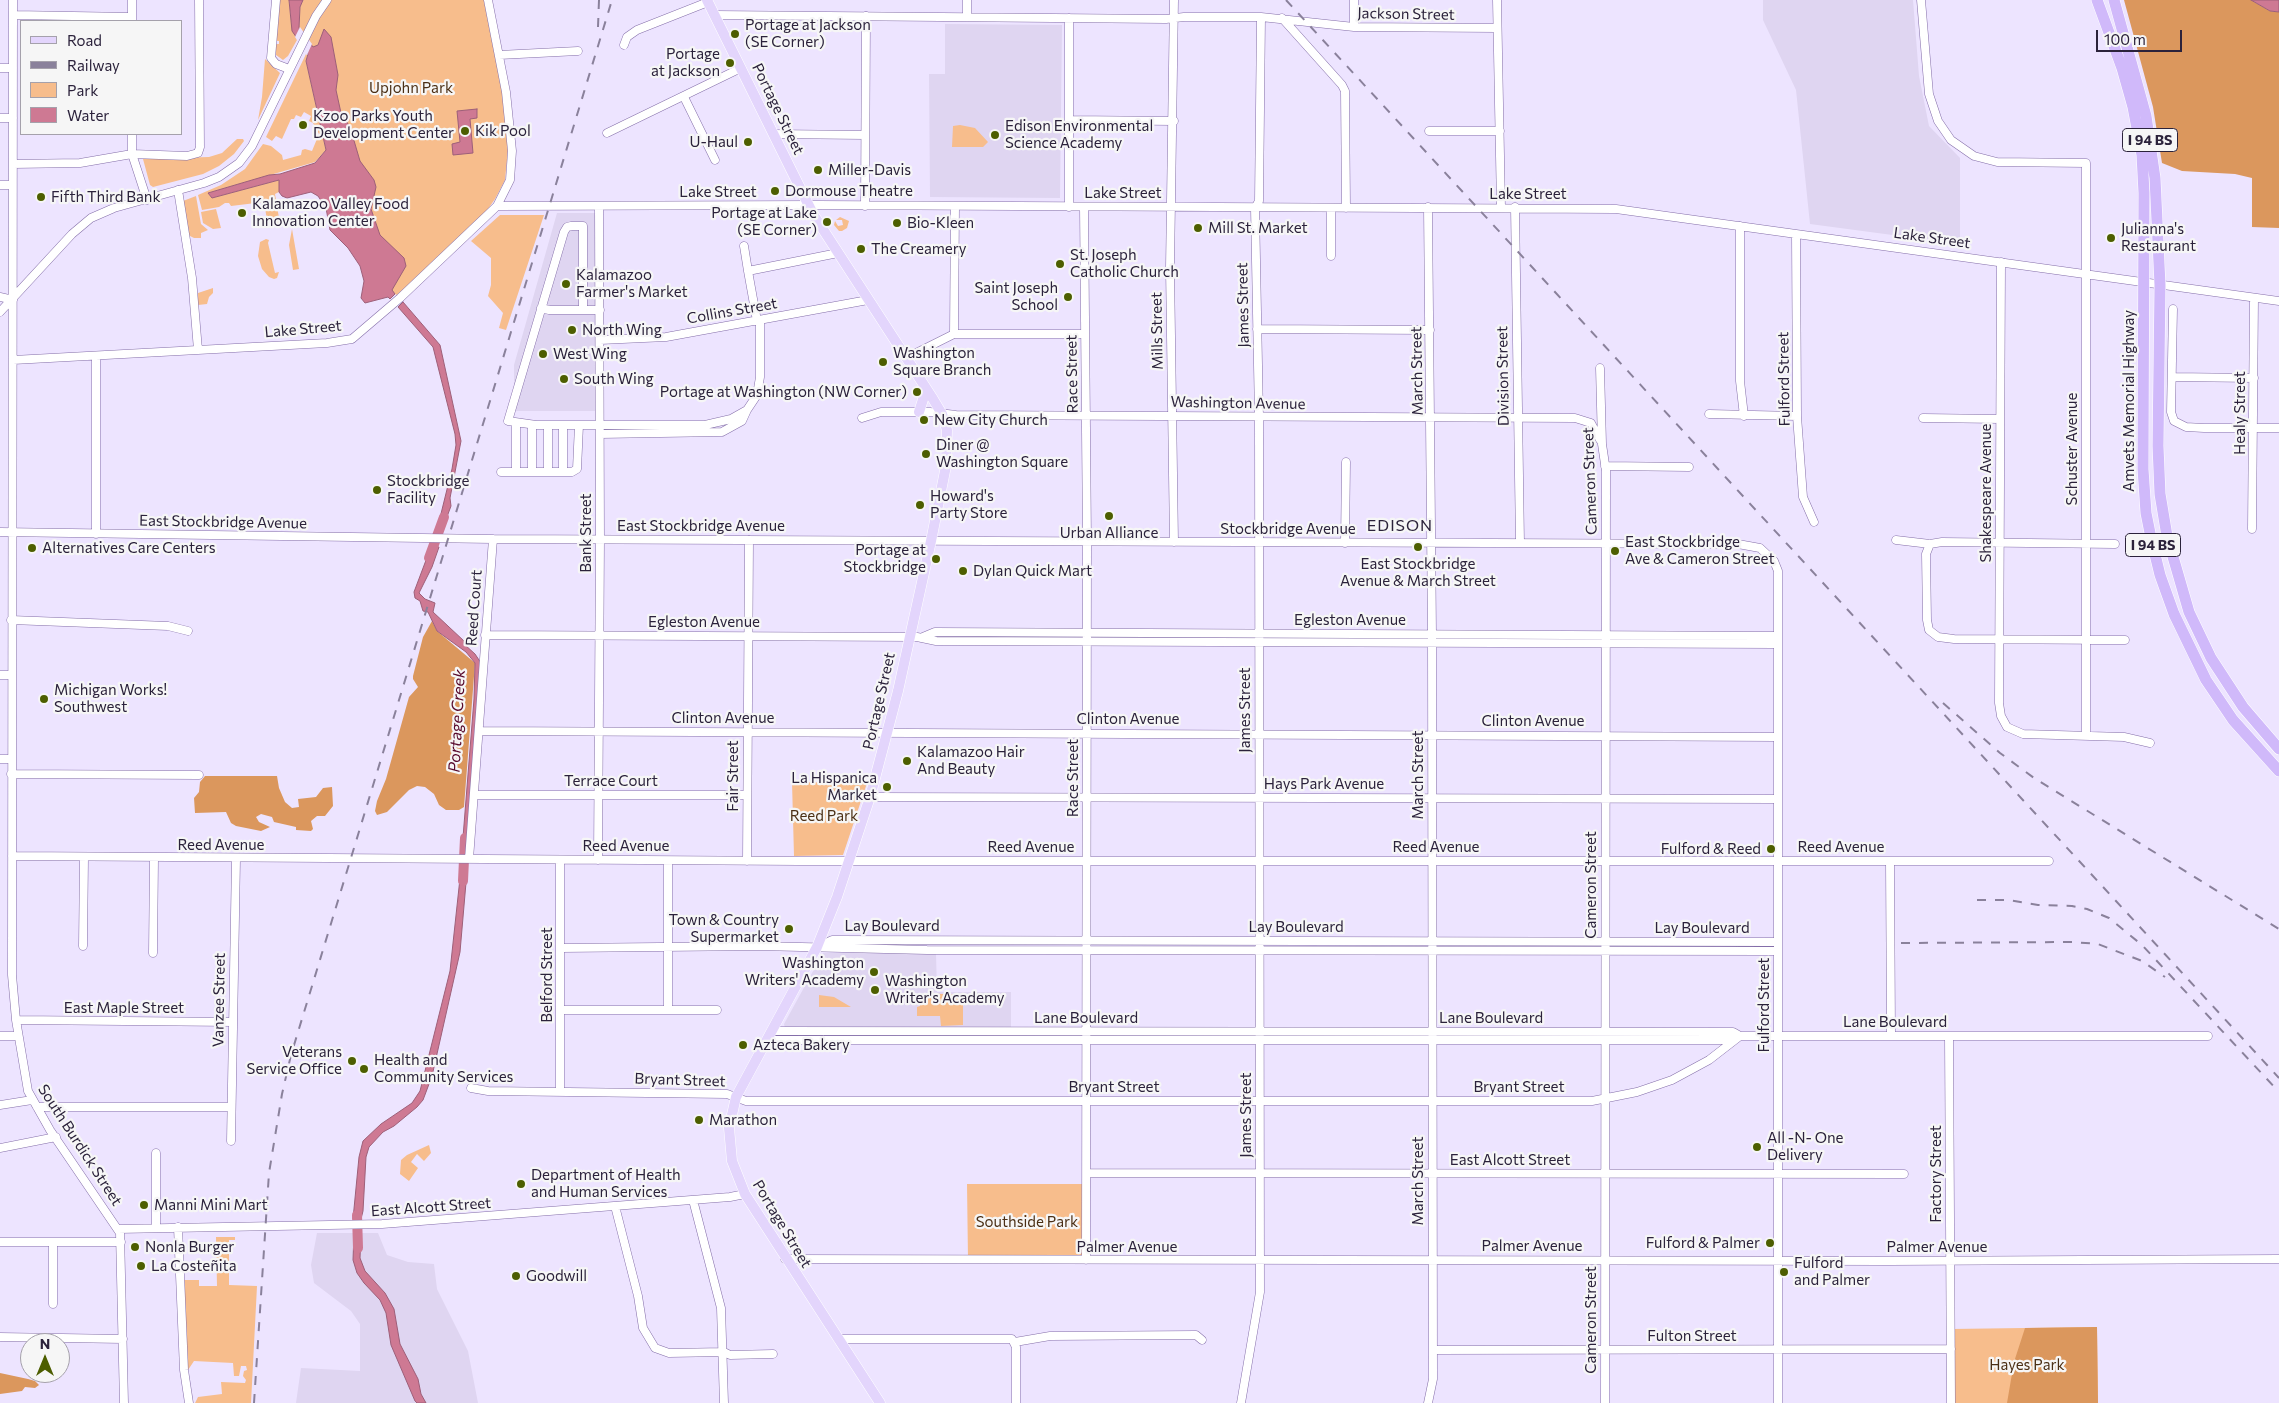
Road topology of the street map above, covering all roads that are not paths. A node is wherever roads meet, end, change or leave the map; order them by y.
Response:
1 (13, 0) edge
2 (132, 0) edge
3 (199, 0) edge
4 (276, 0) edge
5 (327, 0) edge
6 (488, 0) edge
7 (967, 0) edge
8 (1174, 0) edge
9 (1354, 0) edge
10 (1497, 0) edge
11 (1921, 0) edge
12 (2097, 0) edge
13 (2114, 0) edge
14 (708, 1) edge
15 (715, 15) junction
16 (14, 16) junction
17 (866, 16) junction
18 (967, 16) junction
19 (1261, 17) junction
20 (1069, 18) junction
21 (1282, 18) junction
22 (132, 19) edge
23 (1174, 19) junction
24 (1354, 27) junction
25 (1498, 28) junction
26 (624, 45) dead end
27 (578, 51) dead end
28 (499, 55) junction
29 (0, 68) edge
30 (13, 68) junction
31 (741, 68) junction
32 (289, 69) junction
33 (684, 96) junction
34 (0, 118) edge
35 (13, 118) junction
36 (1069, 120) junction
37 (1174, 121) junction
38 (1430, 131) dead end
39 (1500, 132) junction
40 (607, 133) dead end
41 (773, 134) junction
42 (132, 135) edge
43 (865, 135) junction
44 (132, 154) junction
45 (715, 160) dead end
46 (13, 164) junction
47 (0, 185) edge
48 (12, 185) junction
49 (178, 190) junction
50 (147, 200) junction
51 (808, 205) junction
52 (497, 206) junction
53 (599, 206) junction
54 (865, 206) junction
55 (955, 206) junction
56 (1069, 207) junction
57 (1084, 207) junction
58 (1172, 207) junction
59 (1255, 208) junction
60 (1331, 208) junction
61 (1346, 208) junction
62 (1428, 208) junction
63 (1501, 208) junction
64 (1515, 208) junction
65 (1740, 226) junction
66 (1796, 234) junction
67 (744, 246) dead end
68 (838, 253) junction
69 (1331, 256) dead end
70 (2000, 262) junction
71 (748, 271) junction
72 (2086, 273) junction
73 (2152, 284) junction
74 (0, 297) edge
75 (2254, 298) junction
76 (13, 300) junction
77 (868, 300) junction
78 (2279, 301) edge
79 (541, 308) junction
80 (2173, 309) dead end
81 (584, 310) junction
82 (600, 310) junction
83 (0, 312) edge
84 (759, 321) junction
85 (1257, 329) junction
86 (1430, 330) junction
87 (954, 334) junction
88 (1085, 334) junction
89 (600, 340) junction
90 (198, 350) junction
91 (96, 356) junction
92 (906, 358) junction
93 (13, 360) junction
94 (1600, 368) dead end
95 (2172, 377) junction
96 (2254, 378) junction
97 (926, 390) junction
98 (747, 410) junction
99 (918, 412) junction
100 (942, 414) junction
101 (1709, 414) dead end
102 (1086, 416) junction
103 (1172, 416) junction
104 (1744, 416) junction
105 (1797, 416) junction
106 (1259, 417) junction
107 (862, 418) dead end
108 (1431, 418) junction
109 (1924, 418) dead end
110 (1518, 419) junction
111 (2000, 419) junction
112 (516, 423) junction
113 (579, 424) junction
114 (600, 424) junction
115 (532, 425) junction
116 (563, 425) junction
117 (548, 426) junction
118 (2279, 428) edge
119 (2254, 429) junction
120 (600, 434) junction
121 (1602, 444) junction
122 (1346, 462) dead end
123 (1606, 466) junction
124 (1689, 467) dead end
125 (501, 472) dead end
126 (516, 472) junction
127 (532, 472) junction
128 (548, 472) junction
129 (563, 472) junction
130 (1814, 522) dead end
131 (2252, 529) dead end
132 (0, 532) edge
133 (12, 533) junction
134 (96, 534) junction
135 (493, 539) junction
136 (600, 539) junction
137 (749, 540) junction
138 (1896, 540) dead end
139 (931, 541) junction
140 (1087, 541) junction
141 (1174, 542) junction
142 (1260, 542) junction
143 (1345, 543) junction
144 (1432, 543) junction
145 (1520, 543) junction
146 (1606, 544) junction
147 (1930, 544) junction
148 (2000, 544) junction
149 (2086, 544) junction
150 (2115, 544) dead end
151 (1765, 551) joint
152 (11, 620) junction
153 (188, 631) dead end
154 (1000, 632) junction
155 (1087, 633) junction
156 (1174, 633) junction
157 (1259, 634) junction
158 (1346, 634) junction
159 (486, 635) junction
160 (1432, 635) junction
161 (1518, 635) junction
162 (1606, 635) junction
163 (599, 636) junction
164 (748, 636) junction
165 (908, 637) junction
166 (923, 637) junction
167 (2000, 639) junction
168 (2086, 639) junction
169 (1692, 640) junction
170 (1777, 640) junction
171 (2125, 640) dead end
172 (1000, 641) junction
173 (1087, 641) junction
174 (1174, 642) junction
175 (1259, 642) junction
176 (1346, 643) junction
177 (1432, 643) junction
178 (1518, 644) junction
179 (1606, 644) junction
180 (11, 674) junction
181 (0, 675) edge
182 (479, 731) junction
183 (599, 731) junction
184 (748, 732) junction
185 (888, 732) junction
186 (1087, 733) junction
187 (1259, 734) junction
188 (2086, 734) junction
189 (1432, 735) junction
190 (1605, 735) junction
191 (1776, 738) junction
192 (2150, 743) dead end
193 (2279, 749) edge
194 (0, 759) edge
195 (11, 759) junction
196 (2279, 771) edge
197 (11, 774) junction
198 (199, 774) dead end
199 (474, 795) junction
200 (599, 795) junction
201 (747, 795) junction
202 (870, 797) junction
203 (1086, 797) junction
204 (1259, 798) junction
205 (1432, 798) junction
206 (1605, 799) junction
207 (1777, 799) junction
208 (12, 856) junction
209 (84, 858) junction
210 (154, 859) junction
211 (236, 859) junction
212 (466, 859) junction
213 (560, 860) junction
214 (598, 860) junction
215 (668, 860) junction
216 (1086, 860) junction
217 (747, 861) junction
218 (850, 861) junction
219 (1259, 861) junction
220 (1432, 861) junction
221 (1605, 861) junction
222 (1777, 861) junction
223 (1890, 861) junction
224 (2049, 861) dead end
225 (914, 940) junction
226 (1002, 940) junction
227 (1432, 941) junction
228 (1519, 941) junction
229 (1693, 941) junction
230 (1777, 942) junction
231 (1087, 945) junction
232 (1259, 945) junction
233 (1604, 945) junction
234 (83, 946) dead end
235 (1348, 946) junction
236 (817, 947) junction
237 (561, 948) junction
238 (668, 948) junction
239 (914, 950) junction
240 (1002, 950) junction
241 (1432, 950) junction
242 (1519, 950) junction
243 (1693, 950) junction
244 (1777, 951) junction
245 (153, 953) dead end
246 (561, 1010) junction
247 (668, 1010) junction
248 (716, 1010) dead end
249 (16, 1020) junction
250 (232, 1022) junction
251 (991, 1032) junction
252 (1087, 1032) junction
253 (1174, 1032) junction
254 (1344, 1032) junction
255 (1432, 1032) junction
256 (1521, 1032) junction
257 (1605, 1032) junction
258 (1891, 1035) junction
259 (0, 1036) edge
260 (18, 1036) junction
261 (770, 1036) junction
262 (899, 1036) junction
263 (1778, 1036) junction
264 (1949, 1036) junction
265 (2208, 1036) dead end
266 (1259, 1037) junction
267 (1737, 1038) junction
268 (991, 1041) junction
269 (1087, 1041) junction
270 (1174, 1041) junction
271 (1344, 1041) junction
272 (1432, 1041) junction
273 (1521, 1041) junction
274 (1604, 1042) junction
275 (472, 1088) dead end
276 (560, 1091) junction
277 (736, 1097) junction
278 (1604, 1098) junction
279 (1087, 1100) junction
280 (1259, 1101) junction
281 (1432, 1101) junction
282 (34, 1103) junction
283 (0, 1105) edge
284 (231, 1107) junction
285 (56, 1138) junction
286 (231, 1141) dead end
287 (0, 1148) edge
288 (156, 1152) dead end
289 (1087, 1173) junction
290 (1260, 1174) junction
291 (1432, 1174) junction
292 (1605, 1174) junction
293 (1777, 1174) junction
294 (1904, 1174) dead end
295 (745, 1194) junction
296 (693, 1200) junction
297 (615, 1206) junction
298 (156, 1228) junction
299 (178, 1228) junction
300 (118, 1229) junction
301 (0, 1242) edge
302 (121, 1242) junction
303 (53, 1243) junction
304 (785, 1259) junction
305 (2279, 1259) edge
306 (1086, 1260) junction
307 (1432, 1260) junction
308 (1605, 1260) junction
309 (1950, 1260) junction
310 (1260, 1261) junction
311 (1777, 1261) junction
312 (54, 1304) dead end
313 (0, 1337) edge
314 (123, 1339) junction
315 (838, 1339) junction
316 (1202, 1340) dead end
317 (1015, 1341) junction
318 (1778, 1349) junction
319 (1951, 1349) junction
320 (1433, 1350) junction
321 (1606, 1350) junction
322 (724, 1352) junction
323 (772, 1354) dead end
324 (124, 1403) edge
325 (189, 1403) edge
326 (724, 1403) edge
327 (880, 1403) edge
328 (1016, 1403) edge
329 (1241, 1403) edge
330 (1428, 1403) edge
331 (1605, 1403) edge
332 (1778, 1403) edge
333 (1951, 1403) edge

1 - 16 street, South Burdick Street
2 - 22 street
3 - 44 street
4 - 32 street
5 - 32 street
6 - 28 street
7 - 18 street
8 - 23 street, Mills Street
9 - 24 street
10 - 25 street
11 - 72 street, Schuster Avenue
12 - 73 highway, Amvets Memorial Highway / I 94 BS
13 - 73 highway, Amvets Memorial Highway / I 94 BS
14 - 15 main road, Portage Street
14 - 26 street
15 - 17 street, Jackson Street
15 - 31 main road, Portage Street
16 - 22 street
16 - 30 street, South Burdick Street
17 - 18 street, Jackson Street
17 - 43 street
18 - 20 street, Jackson Street
19 - 21 street, Jackson Street
19 - 23 street, Jackson Street
19 - 59 street, James Street
20 - 23 street, Jackson Street
20 - 36 street
21 - 24 street, Jackson Street
21 - 61 street
23 - 37 street, Mills Street
24 - 25 street, Jackson Street
25 - 39 street
27 - 28 street
28 - 52 street
29 - 30 street
30 - 35 street, South Burdick Street
31 - 33 street
31 - 41 main road, Portage Street
32 - 49 street
33 - 40 street
33 - 45 street
34 - 35 street
35 - 46 street, South Burdick Street
36 - 37 street
36 - 56 street
37 - 58 street, Mills Street
38 - 39 street
39 - 63 street
41 - 43 street
41 - 51 main road, Portage Street
42 - 44 street
43 - 54 street
44 - 46 street
44 - 50 street
46 - 48 street, South Burdick Street
47 - 48 street
48 - 76 street, South Burdick Street
49 - 50 street
49 - 90 street
50 - 76 street
51 - 53 street, Lake Street
51 - 54 street, Lake Street
51 - 68 main road, Portage Street
52 - 53 street, Lake Street
52 - 90 street, Lake Street
53 - 82 street, Bank Street
54 - 55 street, Lake Street
55 - 56 street, Lake Street
55 - 87 street
56 - 57 street, Lake Street
57 - 58 street, Lake Street
57 - 88 street, Race Street
58 - 59 street, Lake Street
58 - 103 street, Mills Street
59 - 60 street, Lake Street
59 - 85 street, James Street
60 - 61 street, Lake Street
60 - 69 street
61 - 62 street, Lake Street
62 - 63 street, Lake Street
62 - 86 street, March Street
63 - 64 street, Lake Street
64 - 65 street, Lake Street
64 - 110 street, Division Street
65 - 66 street, Lake Street
65 - 104 street
66 - 70 street, Lake Street
66 - 105 street, Fulford Street
67 - 71 street
68 - 71 street
68 - 77 main road, Portage Street
70 - 72 street, Lake Street
70 - 111 street, Shakespeare Avenue
71 - 84 street
72 - 73 street, Lake Street
72 - 149 street, Schuster Avenue
73 - 75 street, Lake Street
73 - 193 highway, Amvets Memorial Highway / I 94 BS
73 - 196 highway, Amvets Memorial Highway / I 94 BS
74 - 76 street
75 - 78 street, Lake Street
75 - 96 street, Healy Street
76 - 83 street
76 - 93 street, South Burdick Street
77 - 84 street, Collins Street
77 - 92 main road, Portage Street
79 - 81 street
79 - 81 street
79 - 112 street
80 - 95 street
81 - 82 street
82 - 89 street, Bank Street
84 - 89 street, Collins Street
84 - 98 street
85 - 86 street
85 - 106 street, James Street
86 - 108 street, March Street
87 - 88 street
87 - 92 street
88 - 102 street, Race Street
89 - 114 street, Bank Street
90 - 91 street, Lake Street
91 - 93 street, Lake Street
91 - 134 street
92 - 97 main road, Portage Street
93 - 133 street, South Burdick Street
94 - 121 street, Cameron Street
95 - 96 street
95 - 119 street
96 - 119 street, Healy Street
97 - 99 main road
97 - 100 main road, Portage Street
98 - 114 street
98 - 120 street
99 - 100 street, Washington Avenue
99 - 107 street, Washington Avenue
100 - 102 street, Washington Avenue
100 - 139 main road, Portage Street
101 - 104 street
102 - 103 street, Washington Avenue
102 - 140 street, Race Street
103 - 106 street, Washington Avenue
103 - 141 street, Mills Street
104 - 105 street
105 - 130 street, Fulford Street
106 - 108 street, Washington Avenue
106 - 142 street, James Street
108 - 110 street, Washington Avenue
108 - 144 street, March Street
109 - 111 street
110 - 121 street, Washington Avenue
110 - 145 street, Division Street
111 - 148 street, Shakespeare Avenue
112 - 115 street
112 - 126 street
113 - 114 street
113 - 116 street
113 - 129 street
114 - 120 street, Bank Street
115 - 117 street
115 - 127 street
116 - 117 street
116 - 129 street
117 - 128 street
118 - 119 street
119 - 131 street, Healy Street
120 - 136 street, Bank Street
121 - 123 street, Cameron Street
122 - 143 street
123 - 124 street
123 - 146 street, Cameron Street
125 - 126 street
126 - 127 street
127 - 128 street
128 - 129 street
132 - 133 street, East Stockbridge Avenue
133 - 134 street, East Stockbridge Avenue
133 - 152 street, South Burdick Street
134 - 135 street, East Stockbridge Avenue
135 - 136 street, East Stockbridge Avenue
135 - 159 street, Reed Court
136 - 137 street, East Stockbridge Avenue
136 - 163 street, Bank Street
137 - 139 street, East Stockbridge Avenue
137 - 164 street, Fair Street
138 - 147 street
139 - 140 street, Stockbridge Avenue
139 - 165 main road, Portage Street
140 - 141 street, Stockbridge Avenue
140 - 155 street, Race Street
141 - 142 street, Stockbridge Avenue
142 - 143 street, Stockbridge Avenue
142 - 157 street, James Street
143 - 144 street, Stockbridge Avenue
144 - 145 street, Stockbridge Avenue
144 - 160 street, March Street
145 - 146 street, Stockbridge Avenue
146 - 151 street, Stockbridge Avenue
146 - 162 street, Cameron Street
147 - 148 street
147 - 167 street
148 - 149 street
148 - 167 street, Shakespeare Avenue
149 - 150 street
149 - 168 street, Schuster Avenue
151 - 170 street, Fulford Street
152 - 153 street
152 - 180 street, South Burdick Street
154 - 155 street, Egleston Avenue
154 - 166 street, Egleston Avenue
154 - 172 street
155 - 156 street, Egleston Avenue
155 - 173 street, Race Street
156 - 157 street, Egleston Avenue
156 - 174 street
157 - 158 street, Egleston Avenue
157 - 175 street, James Street
158 - 160 street, Egleston Avenue
158 - 176 street
159 - 163 street, Egleston Avenue
159 - 182 street, Reed Court
160 - 161 street, Egleston Avenue
160 - 177 street, March Street
161 - 162 street, Egleston Avenue
161 - 178 street
162 - 169 street, Egleston Avenue
162 - 179 street, Cameron Street
163 - 164 street, Egleston Avenue
163 - 183 street, Bank Street
164 - 165 street, Egleston Avenue
164 - 184 street, Fair Street
165 - 166 street, Egleston Avenue
165 - 185 main road, Portage Street
166 - 172 street, Egleston Avenue
167 - 168 street
167 - 188 street, Shakespeare Avenue
168 - 171 street
168 - 188 street, Schuster Avenue
169 - 170 street, Egleston Avenue
169 - 179 street, Egleston Avenue
170 - 191 street, Fulford Street
172 - 173 street, Egleston Avenue
173 - 174 street, Egleston Avenue
173 - 186 street, Race Street
174 - 175 street, Egleston Avenue
175 - 176 street, Egleston Avenue
175 - 187 street, James Street
176 - 177 street, Egleston Avenue
177 - 178 street, Egleston Avenue
177 - 189 street, March Street
178 - 179 street, Egleston Avenue
179 - 190 street, Cameron Street
180 - 181 street
180 - 195 street, South Burdick Street
182 - 183 street, Clinton Avenue
182 - 199 street, Reed Court
183 - 184 street, Clinton Avenue
183 - 200 street, Bank Street
184 - 185 street, Clinton Avenue
184 - 201 street, Fair Street
185 - 186 street, Clinton Avenue
185 - 202 main road, Portage Street
186 - 187 street, Clinton Avenue
186 - 203 street, Race Street
187 - 189 street, Clinton Avenue
187 - 204 street, James Street
188 - 192 street
189 - 190 street, Clinton Avenue
189 - 205 street, March Street
190 - 191 street, Clinton Avenue
190 - 206 street, Cameron Street
191 - 207 street, Fulford Street
194 - 195 street
195 - 197 street, South Burdick Street
197 - 198 street
197 - 208 street, South Burdick Street
199 - 200 street, Terrace Court
199 - 212 street, Reed Court
200 - 201 street, Terrace Court
200 - 214 street, Bank Street
201 - 217 street, Fair Street
202 - 203 street, Hays Park Avenue
202 - 218 main road, Portage Street
203 - 204 street, Hays Park Avenue
203 - 216 street, Race Street
204 - 205 street, Hays Park Avenue
204 - 219 street, James Street
205 - 206 street, Hays Park Avenue
205 - 220 street, March Street
206 - 207 street, Hays Park Avenue
206 - 221 street, Cameron Street
207 - 222 street, Fulford Street
208 - 209 street, Reed Avenue
208 - 249 street, South Burdick Street
209 - 210 street, Reed Avenue
209 - 234 street
210 - 211 street, Reed Avenue
210 - 245 street
211 - 212 street, Reed Avenue
211 - 250 street, Vanzee Street
212 - 213 street, Reed Avenue
213 - 214 street, Reed Avenue
213 - 237 street, Belford Street
214 - 215 street, Reed Avenue
215 - 217 street, Reed Avenue
215 - 238 street
216 - 218 street, Reed Avenue
216 - 219 street, Reed Avenue
216 - 231 street, Race Street
217 - 218 street, Reed Avenue
218 - 236 main road, Portage Street
219 - 220 street, Reed Avenue
219 - 232 street, James Street
220 - 221 street, Reed Avenue
220 - 227 street, March Street
221 - 222 street, Reed Avenue
221 - 233 street, Cameron Street
222 - 223 street, Reed Avenue
222 - 230 street, Fulford Street
223 - 224 street, Reed Avenue
223 - 258 street
225 - 226 street, Lay Boulevard
225 - 236 street, Lay Boulevard
225 - 239 street
226 - 231 street, Lay Boulevard
226 - 240 street
227 - 228 street, Lay Boulevard
227 - 235 street, Lay Boulevard
227 - 241 street, March Street
228 - 233 street, Lay Boulevard
228 - 242 street
229 - 230 street, Lay Boulevard
229 - 233 street, Lay Boulevard
229 - 243 street
230 - 244 street, Fulford Street
231 - 232 street, Lay Boulevard
231 - 240 street, Lay Boulevard
231 - 252 street, Race Street
232 - 235 street, Lay Boulevard
232 - 266 street, James Street
233 - 242 street, Lay Boulevard
233 - 243 street, Lay Boulevard
233 - 257 street, Cameron Street
235 - 241 street, Lay Boulevard
236 - 238 street, Lay Boulevard
236 - 239 street, Lay Boulevard
236 - 261 main road, Portage Street
237 - 238 street, Lay Boulevard
237 - 246 street, Belford Street
238 - 247 street
239 - 240 street, Lay Boulevard
241 - 242 street, Lay Boulevard
241 - 255 street, March Street
243 - 244 street, Lay Boulevard
244 - 263 street, Fulford Street
246 - 247 street
246 - 276 street, Belford Street
247 - 248 street
249 - 250 street, East Maple Street
249 - 260 street, South Burdick Street
250 - 284 street, Vanzee Street
251 - 252 street, Lane Boulevard
251 - 262 street, Lane Boulevard
251 - 268 street
252 - 253 street, Lane Boulevard
252 - 269 street, Race Street
253 - 266 street, Lane Boulevard
253 - 270 street
254 - 255 street, Lane Boulevard
254 - 266 street, Lane Boulevard
254 - 271 street
255 - 256 street, Lane Boulevard
255 - 272 street, March Street
256 - 257 street, Lane Boulevard
256 - 273 street
257 - 267 street, Lane Boulevard
257 - 274 street, Cameron Street
258 - 263 street, Lane Boulevard
258 - 264 street, Lane Boulevard
259 - 260 street
260 - 282 street, South Burdick Street
261 - 262 street, Lane Boulevard
261 - 277 main road, Portage Street
262 - 268 street, Lane Boulevard
263 - 267 street, Lane Boulevard
263 - 293 street, Fulford Street
264 - 265 street, Lane Boulevard
264 - 309 street, Factory Street
266 - 270 street, Lane Boulevard
266 - 271 street, Lane Boulevard
266 - 280 street, James Street
267 - 274 street, Lane Boulevard
267 - 278 street, Bryant Street
268 - 269 street, Lane Boulevard
269 - 270 street, Lane Boulevard
269 - 279 street, Race Street
271 - 272 street, Lane Boulevard
272 - 273 street, Lane Boulevard
272 - 281 street, March Street
273 - 274 street, Lane Boulevard
274 - 278 street, Cameron Street
275 - 276 street, Bryant Street
276 - 277 street, Bryant Street
277 - 279 street, Bryant Street
277 - 295 main road, Portage Street
278 - 281 street, Bryant Street
278 - 292 street, Cameron Street
279 - 280 street, Bryant Street
279 - 289 street, Race Street
280 - 281 street, Bryant Street
280 - 290 street, James Street
281 - 291 street, March Street
282 - 283 street
282 - 284 street
282 - 285 street, South Burdick Street
284 - 286 street, Vanzee Street
285 - 287 street
285 - 300 street, South Burdick Street
288 - 298 street
289 - 290 street, East Alcott Street
289 - 306 street, Race Street
290 - 291 street, East Alcott Street
290 - 310 street, James Street
291 - 292 street, East Alcott Street
291 - 307 street, March Street
292 - 293 street, East Alcott Street
292 - 308 street, Cameron Street
293 - 294 street, East Alcott Street
293 - 311 street, Fulford Street
295 - 296 street, East Alcott Street
295 - 304 main road, Portage Street
296 - 297 street, East Alcott Street
296 - 322 street
297 - 299 street, East Alcott Street
297 - 322 street
298 - 299 street, East Alcott Street
298 - 300 street, East Alcott Street
299 - 325 street
300 - 302 street, South Burdick Street
301 - 303 street
302 - 303 street
302 - 314 street, South Burdick Street
303 - 312 street
304 - 306 street, Palmer Avenue
304 - 315 main road, Portage Street
305 - 309 street, Palmer Avenue
306 - 310 street, Palmer Avenue
307 - 308 street, Palmer Avenue
307 - 310 street, Palmer Avenue
307 - 320 street, March Street
308 - 311 street, Palmer Avenue
308 - 321 street, Cameron Street
309 - 311 street, Palmer Avenue
309 - 319 street, Factory Street
310 - 329 street, James Street
311 - 318 street, Fulford Street
313 - 314 street
314 - 324 street, South Burdick Street
315 - 317 street
315 - 327 main road, Portage Street
316 - 317 street
317 - 328 street
318 - 319 street, Fulton Street
318 - 321 street, Fulton Street
318 - 332 street, Fulford Street
319 - 333 street, Factory Street
320 - 321 street, Fulton Street
320 - 330 street, March Street
321 - 331 street, Cameron Street
322 - 323 street
322 - 326 street

